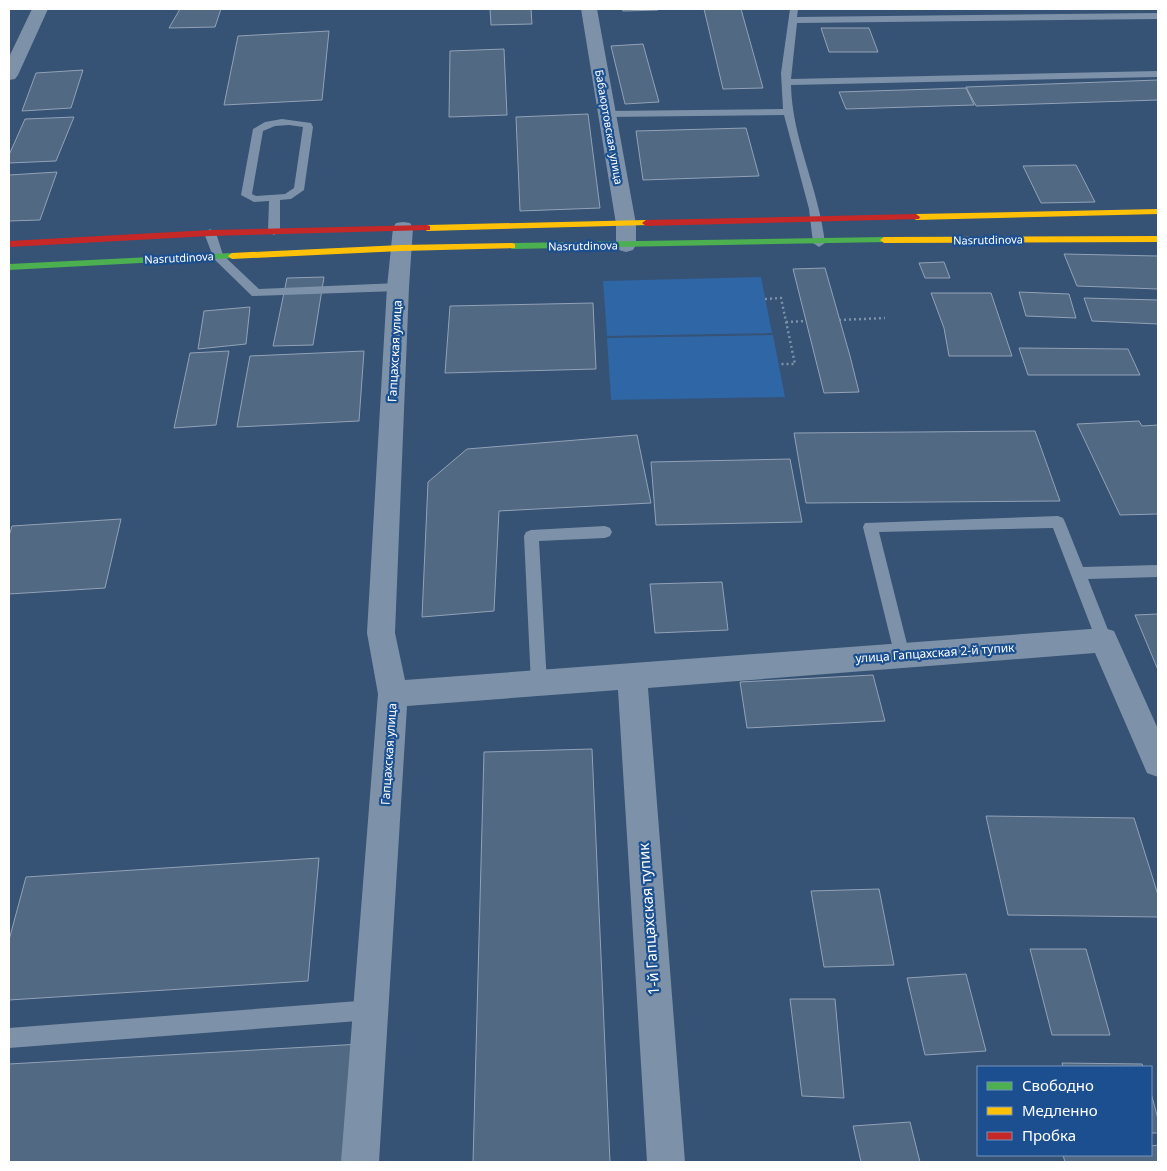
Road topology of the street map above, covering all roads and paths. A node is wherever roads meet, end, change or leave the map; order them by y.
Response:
1 (40, 9) edge
2 (589, 9) edge
3 (794, 14) edge
4 (1158, 16) edge
5 (1158, 74) edge
6 (9, 75) edge
7 (786, 82) junction
8 (788, 112) junction
9 (607, 114) junction
10 (275, 197) junction
11 (1158, 211) edge
12 (818, 219) junction
13 (626, 224) junction
14 (274, 231) junction
15 (210, 233) junction
16 (402, 238) junction
17 (1158, 239) edge
18 (819, 243) junction
19 (9, 244) edge
20 (626, 245) junction
21 (218, 256) junction
22 (9, 267) edge
23 (398, 287) junction
24 (766, 299) dead end
25 (886, 318) dead end
26 (839, 320) dead end
27 (806, 321) dead end
28 (786, 322) junction
29 (779, 364) dead end
30 (605, 532) dead end
31 (1158, 571) edge
32 (1078, 573) junction
33 (1104, 640) junction
34 (902, 656) junction
35 (632, 675) junction
36 (540, 684) junction
37 (393, 694) junction
38 (1158, 763) edge
39 (371, 1010) junction
40 (9, 1038) edge
41 (360, 1162) edge
42 (666, 1162) edge

1 - 6 street
2 - 9 street, Бабаюртовская улица
3 - 4 lane
3 - 7 lane
5 - 7 lane
7 - 8 lane
8 - 9 lane
8 - 12 lane
9 - 13 street, Бабаюртовская улица
10 - 10 lane
10 - 14 lane
11 - 12 main road, Nasrutdinova
12 - 13 main road, Nasrutdinova
12 - 18 lane
13 - 16 main road, Nasrutdinova
13 - 20 street, Бабаюртовская улица
14 - 15 main road, Nasrutdinova
14 - 16 main road, Nasrutdinova
15 - 19 main road, Nasrutdinova
15 - 21 lane
16 - 20 main road, Nasrutdinova
16 - 21 main road, Nasrutdinova
16 - 23 street, Гапцахская улица
17 - 18 main road, Nasrutdinova
18 - 20 main road, Nasrutdinova
21 - 22 main road, Nasrutdinova
21 - 23 lane
23 - 37 street, Гапцахская улица
24 - 28 path
25 - 26 path
27 - 28 path
28 - 29 path
30 - 36 lane
31 - 32 lane
32 - 33 lane
32 - 34 lane
33 - 34 street, улица Гапцахская 2-й тупик
33 - 38 street
34 - 35 street, улица Гапцахская 2-й тупик
35 - 36 street, улица Гапцахская 2-й тупик
35 - 42 street, 1-й Гапцахская тупик
36 - 37 street, улица Гапцахская 2-й тупик
37 - 39 street, Гапцахская улица
39 - 40 lane
39 - 41 street, Гапцахская улица

